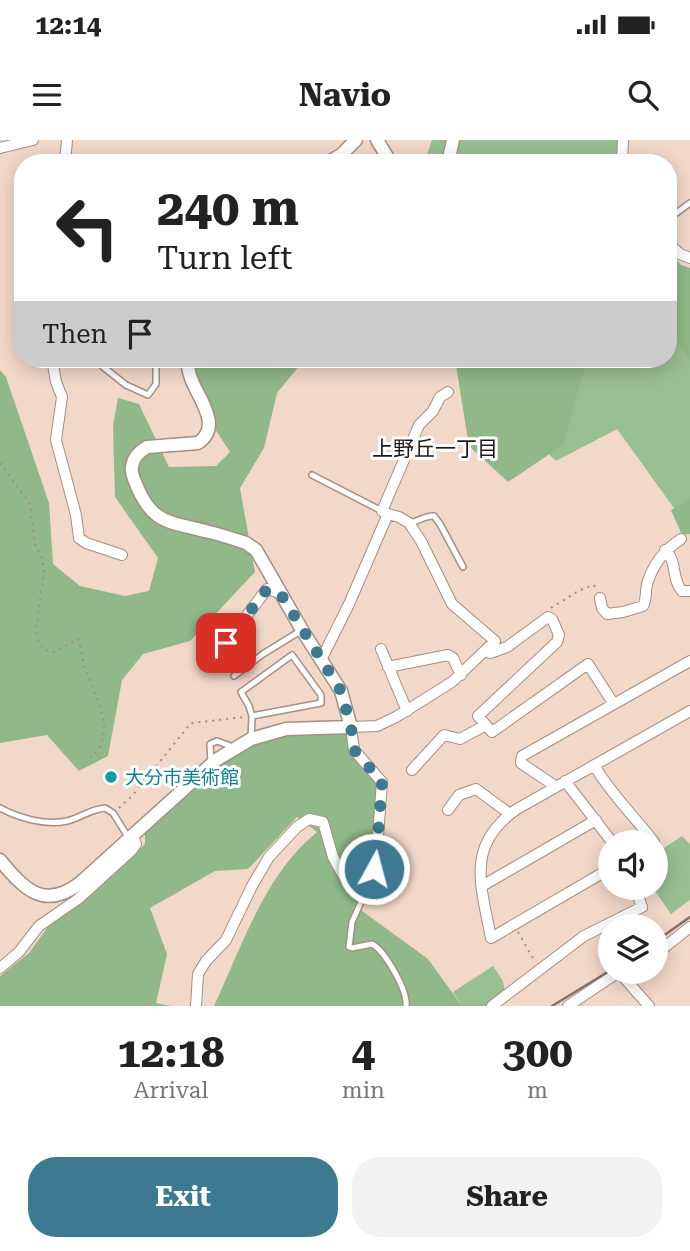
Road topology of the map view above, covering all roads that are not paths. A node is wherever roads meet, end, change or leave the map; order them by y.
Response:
1 (33, 140) edge
2 (356, 140) edge
3 (0, 148) edge
4 (342, 154) edge
5 (54, 368) edge
6 (105, 368) edge
7 (156, 368) edge
8 (189, 368) edge
9 (448, 392) dead end
10 (312, 475) dead end
11 (385, 512) junction
12 (409, 523) junction
13 (681, 539) dead end
14 (665, 550) junction
15 (122, 555) dead end
16 (463, 567) dead end
17 (690, 591) edge
18 (280, 593) junction
19 (600, 598) dead end
20 (302, 630) junction
21 (226, 643) dead end
22 (381, 649) dead end
23 (486, 650) junction
24 (321, 660) junction
25 (690, 661) edge
26 (388, 667) junction
27 (461, 675) junction
28 (234, 676) dead end
29 (613, 703) junction
30 (407, 710) junction
31 (690, 710) edge
32 (252, 716) junction
33 (486, 725) junction
34 (351, 727) junction
35 (251, 739) junction
36 (594, 765) junction
37 (412, 770) dead end
38 (565, 781) junction
39 (555, 786) junction
40 (0, 808) edge
41 (448, 810) dead end
42 (510, 814) junction
43 (596, 820) junction
44 (603, 830) edge
45 (644, 830) edge
46 (132, 837) junction
47 (0, 860) edge
48 (598, 876) edge
49 (482, 886) junction
50 (365, 894) junction
51 (640, 900) edge
52 (690, 927) edge
53 (668, 944) edge
54 (0, 968) edge
55 (600, 984) edge
56 (630, 984) edge
57 (196, 1006) edge
58 (406, 1006) edge
59 (492, 1006) edge
60 (568, 1006) edge
61 (649, 1006) edge

1 - 3 street
2 - 4 street
5 - 15 street
6 - 7 lane
8 - 18 street
9 - 11 street
10 - 11 lane
11 - 12 street
11 - 24 street
12 - 16 lane
12 - 23 street
13 - 14 street
14 - 17 street
14 - 19 street
18 - 20 street
18 - 21 street
20 - 24 street
20 - 28 lane
22 - 26 street
23 - 27 street
23 - 33 street
24 - 34 street
25 - 29 street
26 - 27 street
26 - 30 street
27 - 30 street
29 - 33 street
29 - 39 street
30 - 34 street
31 - 36 street
32 - 32 lane
32 - 35 lane
33 - 37 street
34 - 35 street
34 - 50 street
35 - 46 street
36 - 38 street
36 - 45 street
38 - 39 street
38 - 43 street
39 - 42 street
40 - 46 lane
41 - 42 street
42 - 49 street
43 - 44 street
43 - 49 street
46 - 47 street
46 - 54 street
48 - 49 street
50 - 57 street
50 - 58 lane
51 - 59 street
52 - 53 street
55 - 60 street
56 - 61 street

